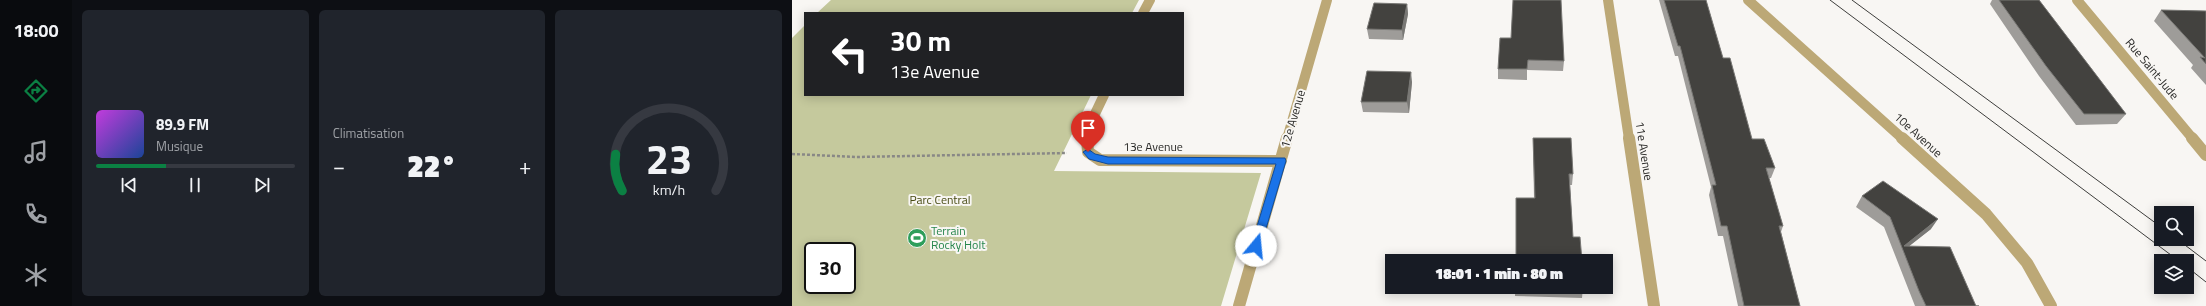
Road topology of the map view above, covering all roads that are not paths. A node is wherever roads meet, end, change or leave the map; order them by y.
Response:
1 (1150, 0) edge
2 (1327, 0) edge
3 (1608, 0) edge
4 (1748, 0) edge
5 (2077, 0) edge
6 (1144, 12) edge
7 (1104, 96) edge
8 (2206, 155) edge
9 (1282, 161) junction
10 (1239, 306) edge
11 (1654, 306) edge
12 (2051, 306) edge

1 - 6 street
2 - 9 street, 12e Avenue
3 - 11 street, 11e Avenue
4 - 12 street, 10e Avenue
5 - 8 street, Rue Saint-Jude
7 - 9 street, 13e Avenue
9 - 10 street, 12e Avenue

